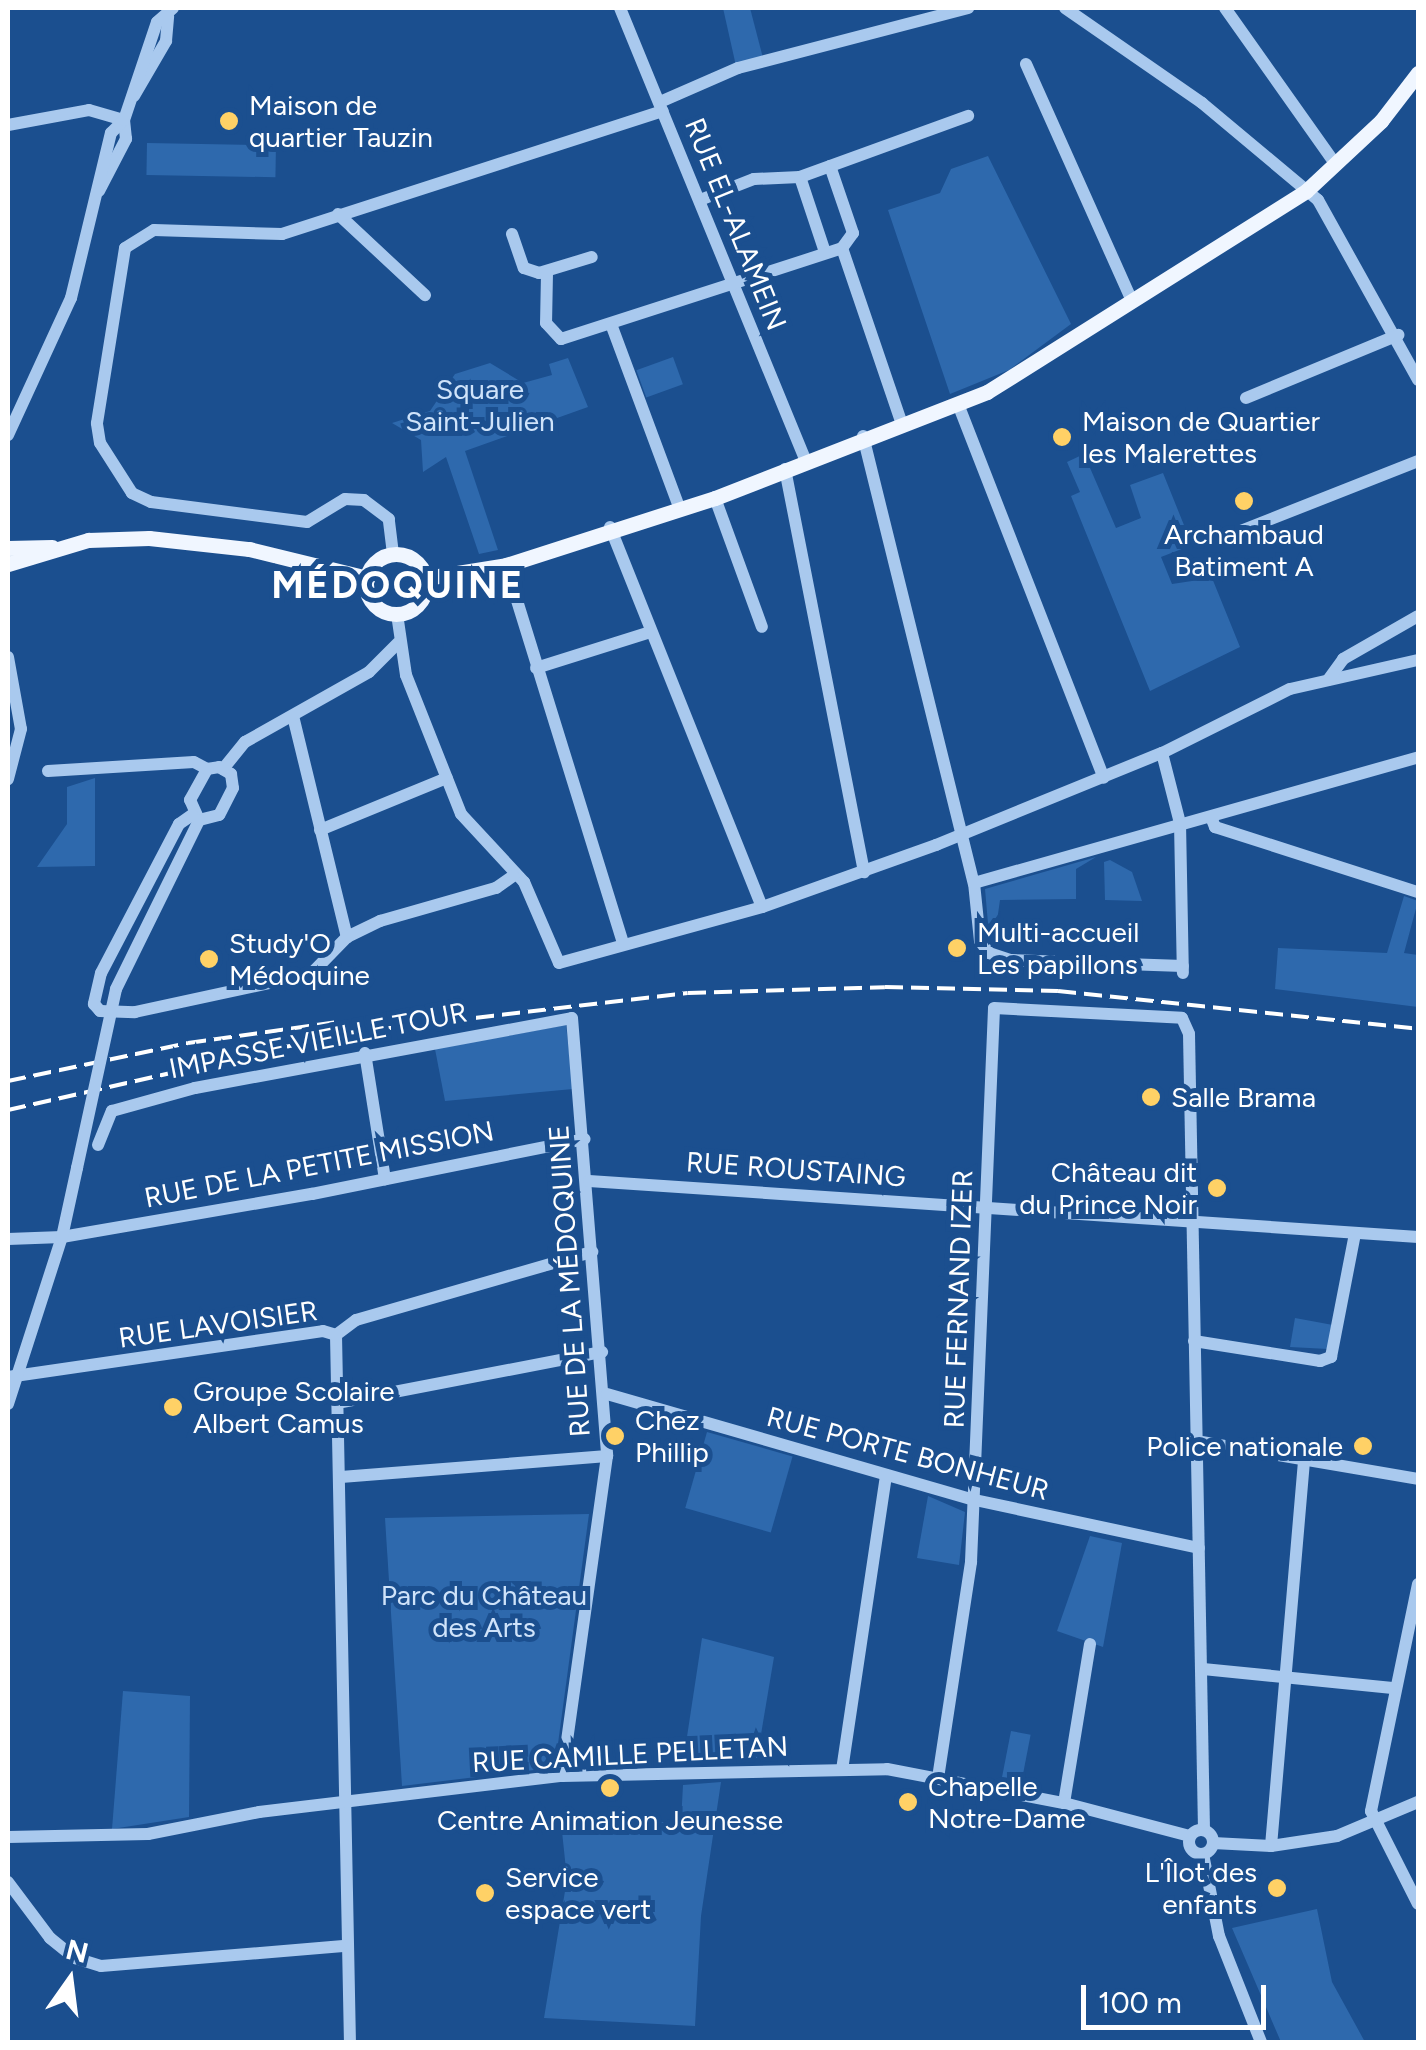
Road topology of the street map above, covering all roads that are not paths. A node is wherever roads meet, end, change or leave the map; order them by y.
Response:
1 (620, 8) edge
2 (968, 8) edge
3 (1065, 8) edge
4 (1224, 8) edge
5 (170, 12) edge
6 (1026, 64) dead end
7 (1418, 73) edge
8 (662, 106) junction
9 (968, 116) dead end
10 (124, 120) junction
11 (8, 124) edge
12 (1336, 164) junction
13 (830, 166) junction
14 (800, 177) junction
15 (1306, 191) junction
16 (700, 200) junction
17 (338, 214) junction
18 (512, 234) dead end
19 (842, 248) junction
20 (824, 249) junction
21 (592, 257) dead end
22 (546, 274) junction
23 (734, 285) junction
24 (424, 295) dead end
25 (1130, 296) junction
26 (611, 324) junction
27 (1398, 335) junction
28 (1418, 380) edge
29 (1246, 398) dead end
30 (958, 404) junction
31 (901, 421) junction
32 (8, 435) edge
33 (864, 436) junction
34 (805, 459) junction
35 (1418, 462) edge
36 (785, 469) junction
37 (714, 498) junction
38 (679, 508) junction
39 (610, 528) junction
40 (1210, 543) dead end
41 (8, 548) edge
42 (56, 548) junction
43 (394, 554) junction
44 (8, 564) edge
45 (506, 565) junction
46 (367, 578) junction
47 (426, 578) junction
48 (396, 614) junction
49 (1418, 616) edge
50 (762, 627) dead end
51 (650, 632) junction
52 (398, 643) junction
53 (8, 657) edge
54 (1418, 660) edge
55 (536, 668) junction
56 (1328, 680) junction
57 (293, 716) junction
58 (1162, 753) junction
59 (1418, 758) edge
60 (207, 769) junction
61 (224, 770) junction
62 (48, 771) dead end
63 (447, 778) junction
64 (1104, 778) junction
65 (8, 779) edge
66 (1211, 817) junction
67 (195, 818) junction
68 (1180, 823) junction
69 (320, 830) junction
70 (961, 834) junction
71 (864, 872) junction
72 (512, 876) junction
73 (974, 883) junction
74 (1418, 892) edge
75 (762, 907) junction
76 (347, 936) junction
77 (623, 944) junction
78 (572, 1018) joint
79 (365, 1053) junction
80 (584, 1139) junction
81 (98, 1145) dead end
82 (384, 1178) junction
83 (589, 1181) junction
84 (986, 1206) junction
85 (1190, 1220) junction
86 (1355, 1234) junction
87 (62, 1237) junction
88 (1418, 1237) edge
89 (8, 1239) edge
90 (592, 1252) junction
91 (336, 1334) junction
92 (1194, 1341) junction
93 (602, 1352) junction
94 (12, 1377) edge
95 (607, 1394) junction
96 (338, 1403) junction
97 (8, 1404) edge
98 (1196, 1440) junction
99 (607, 1456) junction
100 (1304, 1459) junction
101 (886, 1476) junction
102 (342, 1477) junction
103 (1418, 1479) edge
104 (975, 1500) junction
105 (1200, 1548) junction
106 (1418, 1584) edge
107 (1090, 1644) dead end
108 (1203, 1669) junction
109 (1286, 1676) junction
110 (1395, 1688) junction
111 (842, 1770) junction
112 (562, 1776) junction
113 (938, 1778) junction
114 (341, 1802) junction
115 (1418, 1802) edge
116 (1064, 1803) junction
117 (1372, 1821) junction
118 (1197, 1833) junction
119 (8, 1837) edge
120 (1271, 1846) junction
121 (1208, 1848) junction
122 (8, 1882) edge
123 (1418, 1904) edge
124 (346, 1946) junction
125 (350, 2042) edge
126 (1261, 2042) edge

1 - 8 street, RUE EL-ALAMEIN
2 - 8 street
3 - 15 street
4 - 12 street
5 - 10 street
6 - 25 street
7 - 12 main road
8 - 16 street, RUE EL-ALAMEIN
8 - 17 street
9 - 13 street
10 - 11 street
10 - 32 street
12 - 15 main road
13 - 14 street
13 - 19 street
14 - 16 street
14 - 20 street
15 - 25 main road
15 - 27 street
16 - 23 street, RUE EL-ALAMEIN
17 - 24 street
17 - 43 street
18 - 22 street
19 - 20 street
19 - 31 street
20 - 23 street
21 - 22 street
22 - 26 street
23 - 26 street
23 - 34 street, RUE EL-ALAMEIN
25 - 30 main road
26 - 38 street
27 - 28 street
27 - 29 street
30 - 31 main road
30 - 64 street
31 - 33 main road
33 - 34 main road
33 - 70 street
34 - 36 main road
35 - 40 street
36 - 37 main road
36 - 71 street
37 - 38 main road
37 - 50 street
38 - 39 main road
39 - 45 main road
39 - 51 street
41 - 42 main road
42 - 44 main road
42 - 46 main road
43 - 46 main road
43 - 47 main road
45 - 47 main road
45 - 55 street
46 - 48 main road
47 - 48 main road
48 - 52 street
49 - 56 street
51 - 55 street
51 - 75 street
52 - 57 street
52 - 63 street
53 - 65 street
54 - 56 street
55 - 77 street
56 - 58 street
57 - 61 street
57 - 69 street
58 - 64 street
58 - 68 street
59 - 66 street
60 - 61 street
60 - 62 street
60 - 67 street
61 - 67 street
63 - 69 street
63 - 72 street
64 - 70 street
66 - 68 street
66 - 74 street
67 - 76 street
67 - 87 street, bridge
68 - 73 street
68 - 73 street
69 - 76 street
70 - 71 street
70 - 73 street
71 - 75 street
72 - 76 street
72 - 77 street
75 - 77 street
78 - 79 street, IMPASSE VIEILLE TOUR
78 - 80 street, RUE DE LA MÉDOQUINE
79 - 81 street, IMPASSE VIEILLE TOUR
79 - 82 street
80 - 82 street, RUE DE LA PETITE MISSION
80 - 83 street, RUE DE LA MÉDOQUINE
82 - 87 street, RUE DE LA PETITE MISSION
83 - 84 street, RUE ROUSTAING
83 - 90 street, RUE DE LA MÉDOQUINE
84 - 85 street, RUE ROUSTAING
84 - 85 street, RUE FERNAND IZER
84 - 104 street, RUE FERNAND IZER
85 - 86 street, RUE ROUSTAING
85 - 92 street
86 - 88 street, RUE ROUSTAING
86 - 92 street
87 - 89 street, RUE DE LA PETITE MISSION
87 - 94 street
90 - 91 street, RUE LAVOISIER
90 - 93 street, RUE DE LA MÉDOQUINE
91 - 94 street, RUE LAVOISIER
91 - 96 street
92 - 98 street
93 - 95 street, RUE DE LA MÉDOQUINE
93 - 96 street
94 - 97 street
95 - 99 street, RUE DE LA MÉDOQUINE
95 - 101 street, RUE PORTE BONHEUR
96 - 102 street
98 - 100 street
98 - 105 street
99 - 102 street
99 - 112 street, RUE DE LA MÉDOQUINE
100 - 103 street
100 - 109 street
101 - 104 street, RUE PORTE BONHEUR
101 - 111 street
102 - 114 street
104 - 105 street, RUE PORTE BONHEUR
104 - 113 street, RUE FERNAND IZER
105 - 108 street
106 - 110 street
107 - 116 street
108 - 109 street
108 - 118 street
109 - 110 street
109 - 120 street
110 - 117 street
111 - 112 street, RUE CAMILLE PELLETAN
111 - 113 street, RUE CAMILLE PELLETAN
112 - 114 street, RUE CAMILLE PELLETAN
113 - 116 street, RUE CAMILLE PELLETAN
114 - 119 street, RUE CAMILLE PELLETAN
114 - 124 street
115 - 117 street
116 - 118 street, RUE CAMILLE PELLETAN
117 - 120 street
117 - 123 street
118 - 121 street
118 - 121 street
120 - 121 street
121 - 126 street
122 - 124 street
124 - 125 street

